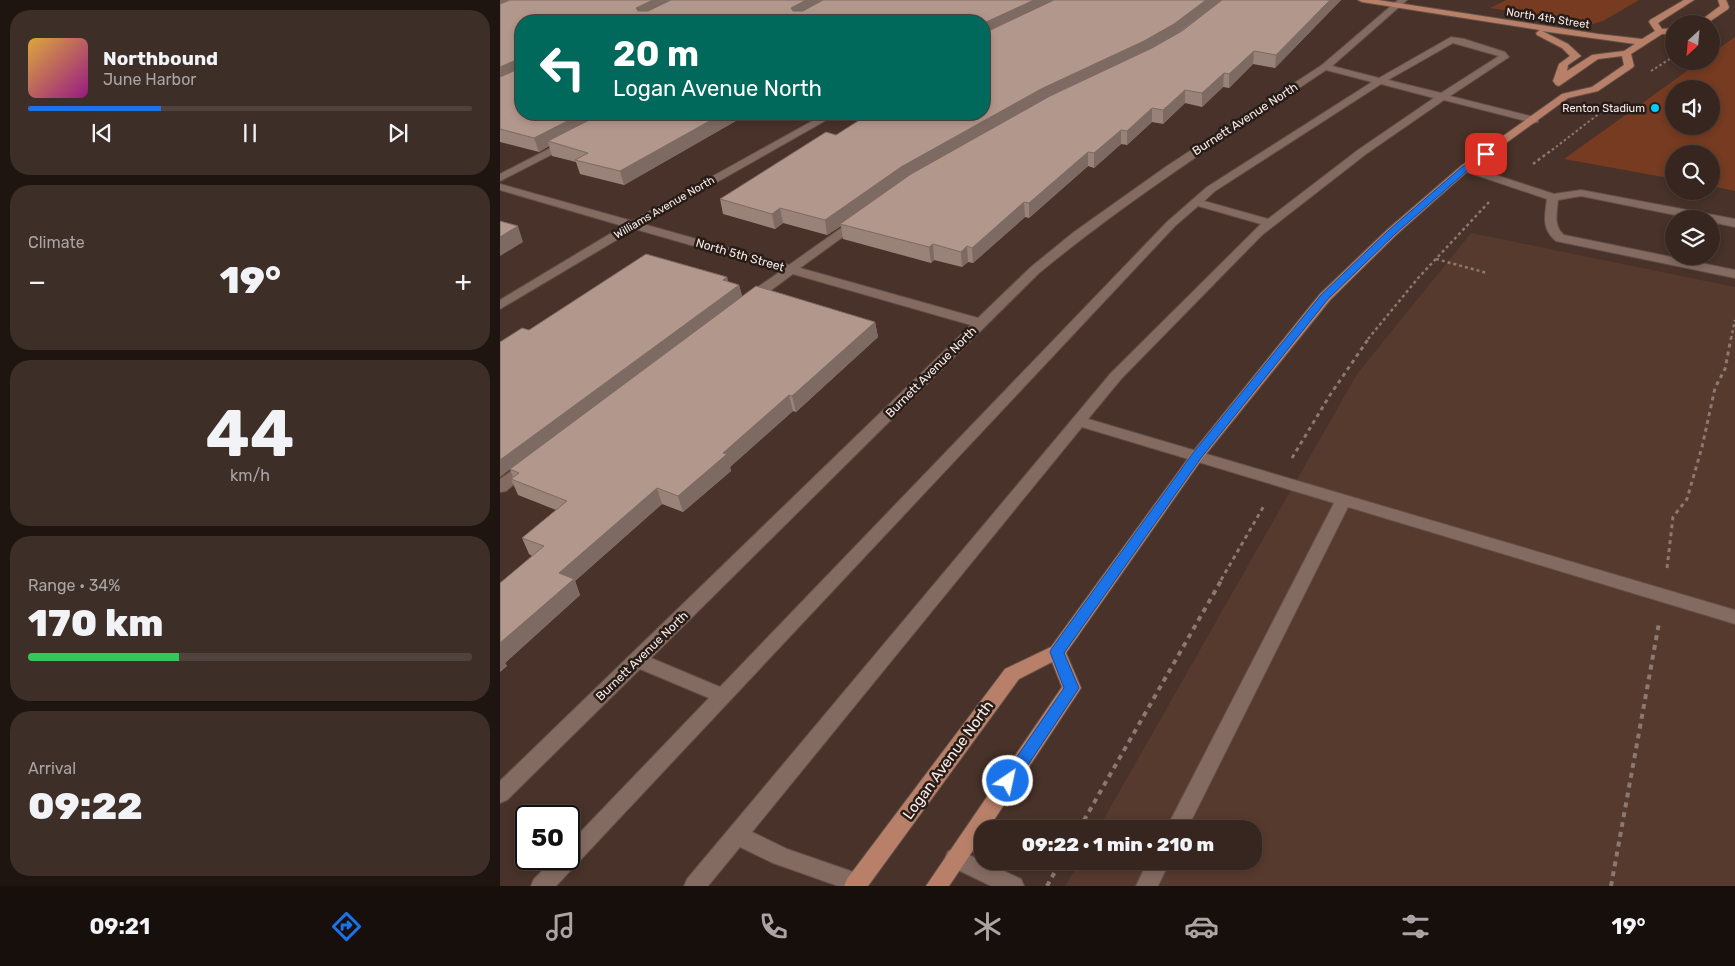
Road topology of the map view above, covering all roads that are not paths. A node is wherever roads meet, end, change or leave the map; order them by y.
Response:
1 (1362, 0) edge
2 (1690, 0) edge
3 (1722, 0) edge
4 (1400, 3) edge
5 (1713, 15) edge
6 (1508, 23) junction
7 (1660, 32) junction
8 (1665, 32) edge
9 (1643, 42) junction
10 (1626, 53) junction
11 (1324, 67) junction
12 (1380, 81) junction
13 (1558, 81) junction
14 (1565, 96) junction
15 (1442, 97) junction
16 (820, 120) edge
17 (1534, 120) junction
18 (578, 137) edge
19 (1465, 168) junction
20 (500, 178) edge
21 (500, 187) edge
22 (1553, 197) junction
23 (1196, 202) junction
24 (870, 212) edge
25 (1270, 223) junction
26 (1735, 223) edge
27 (636, 224) junction
28 (790, 269) junction
29 (1735, 274) edge
30 (500, 305) edge
31 (736, 309) edge
32 (980, 323) junction
33 (1079, 421) junction
34 (1197, 456) junction
35 (539, 457) edge
36 (500, 486) edge
37 (1343, 500) junction
38 (1735, 617) edge
39 (1057, 652) junction
40 (638, 660) junction
41 (722, 696) junction
42 (500, 794) edge
43 (1181, 820) edge
44 (736, 836) junction
45 (580, 845) edge
46 (956, 858) junction
47 (557, 870) edge
48 (1155, 870) edge
49 (856, 885) edge
50 (542, 886) edge
51 (695, 886) edge
52 (937, 886) edge
53 (1013, 886) edge
54 (1147, 886) edge

1 - 4 main road, North 4th Street
2 - 7 main road
3 - 5 main road
4 - 6 main road, North 4th Street
4 - 11 street, Burnett Avenue North
6 - 9 main road, North 4th Street
6 - 13 main road
7 - 8 main road
7 - 9 main road
9 - 10 main road
10 - 13 main road
10 - 14 main road, Logan Avenue North
11 - 12 street
11 - 32 street, Burnett Avenue North
12 - 15 street
12 - 15 street
12 - 23 street
13 - 14 main road
14 - 17 main road, Logan Avenue North
15 - 17 street
15 - 25 street
16 - 27 street, Williams Avenue North
17 - 19 main road, Logan Avenue North
18 - 20 street
19 - 22 street
19 - 34 main road, Logan Avenue North
21 - 27 street, North 5th Street
22 - 26 street
22 - 29 street
23 - 25 street
23 - 41 street
24 - 28 street
25 - 33 street
27 - 28 street, North 5th Street
27 - 30 street, Williams Avenue North
28 - 31 street
28 - 32 street, North 5th Street
32 - 40 street, Burnett Avenue North
33 - 34 street
33 - 44 street
34 - 37 street
34 - 39 main road, Logan Avenue North
35 - 36 street
37 - 38 street
37 - 43 street
39 - 46 main road
39 - 49 main road, Logan Avenue North
40 - 41 street
40 - 42 street, Burnett Avenue North
41 - 45 street
44 - 49 street
44 - 51 street
46 - 52 main road
46 - 53 street
47 - 50 street
48 - 54 street

